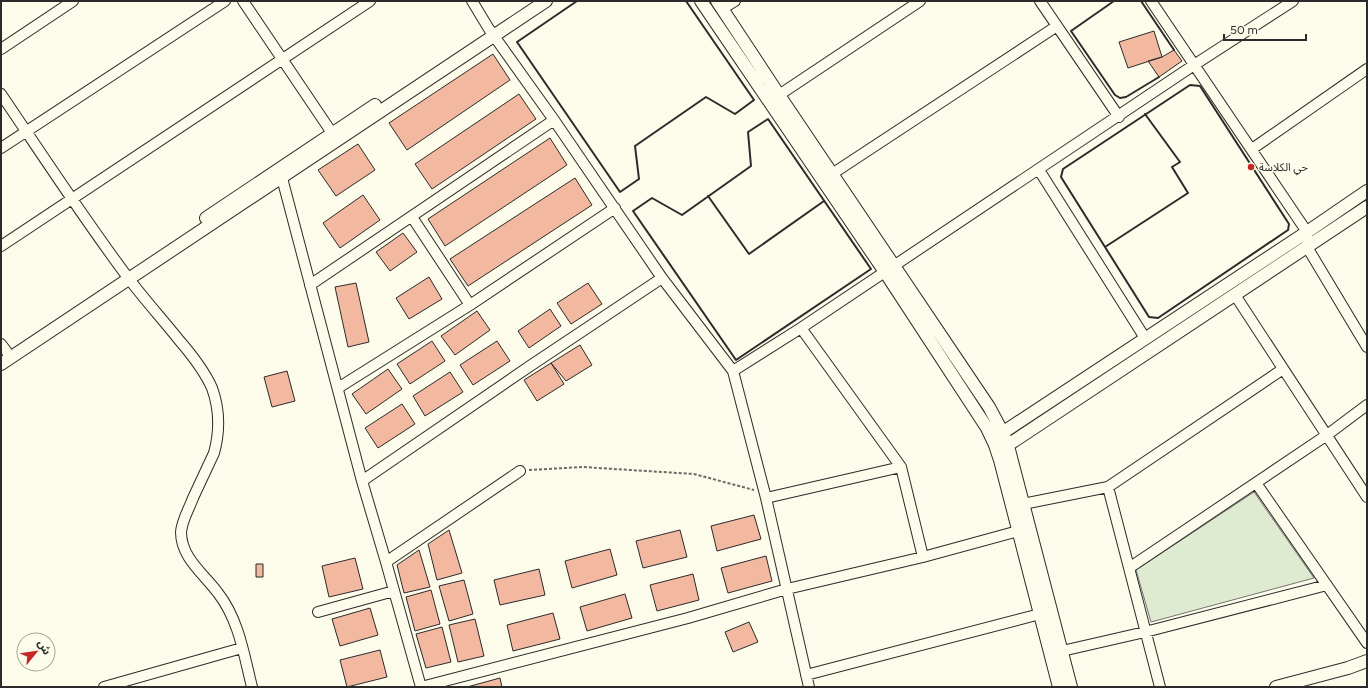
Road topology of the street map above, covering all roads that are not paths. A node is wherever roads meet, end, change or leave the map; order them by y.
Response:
1 (72, 1) edge
2 (225, 1) edge
3 (243, 1) edge
4 (370, 1) edge
5 (472, 1) edge
6 (531, 1) edge
7 (546, 1) edge
8 (701, 1) edge
9 (735, 1) edge
10 (920, 1) edge
11 (1040, 1) edge
12 (1151, 1) edge
13 (1293, 1) edge
14 (720, 5) edge
15 (1057, 26) junction
16 (492, 32) junction
17 (1, 49) edge
18 (282, 59) junction
19 (1194, 66) junction
20 (1367, 69) edge
21 (1, 94) edge
22 (779, 96) junction
23 (1119, 116) junction
24 (554, 120) junction
25 (26, 132) junction
26 (332, 134) junction
27 (1, 148) edge
28 (1252, 149) junction
29 (1039, 170) junction
30 (280, 174) junction
31 (832, 174) junction
32 (1367, 191) edge
33 (71, 199) junction
34 (1367, 207) edge
35 (615, 208) junction
36 (412, 217) junction
37 (1307, 232) junction
38 (1, 246) edge
39 (1308, 247) junction
40 (890, 269) junction
41 (127, 276) junction
42 (662, 278) junction
43 (310, 285) junction
44 (1235, 295) junction
45 (470, 305) junction
46 (801, 328) junction
47 (1145, 338) junction
48 (1367, 347) edge
49 (3, 351) edge
50 (1, 364) edge
51 (1283, 369) junction
52 (733, 372) junction
53 (338, 388) junction
54 (1367, 405) edge
55 (1326, 435) junction
56 (998, 436) junction
57 (1003, 449) junction
58 (901, 467) junction
59 (520, 471) road end
60 (362, 481) junction
61 (1256, 483) junction
62 (1108, 487) junction
63 (765, 495) junction
64 (1367, 497) edge
65 (1023, 504) junction
66 (1018, 531) junction
67 (923, 557) junction
68 (386, 562) junction
69 (1129, 568) junction
70 (1327, 585) junction
71 (787, 589) junction
72 (394, 591) junction
73 (318, 612) dead end
74 (1040, 614) junction
75 (1146, 632) junction
76 (1367, 643) edge
77 (242, 648) junction
78 (1062, 651) junction
79 (1367, 661) edge
80 (806, 674) junction
81 (122, 685) edge
82 (104, 687) edge
83 (252, 687) edge
84 (421, 687) edge
85 (809, 687) edge
86 (1059, 687) edge
87 (1071, 687) edge
88 (1160, 687) edge
89 (1276, 687) edge

1 - 17 street
2 - 25 street
3 - 18 street
4 - 18 street
5 - 16 street
6 - 16 street
7 - 16 street
8 - 40 street
9 - 14 street
10 - 22 street
11 - 15 street
12 - 19 street
13 - 19 street
14 - 22 street
15 - 23 street
15 - 31 street
16 - 24 street
16 - 26 street
16 - 30 street
18 - 26 street
18 - 33 street
19 - 23 street
19 - 28 street
20 - 28 street
21 - 25 street
22 - 31 street
23 - 29 street
24 - 35 street
24 - 36 street
25 - 27 street
25 - 33 street
26 - 30 street
28 - 37 street
29 - 40 street
29 - 47 street
30 - 41 street
30 - 43 street
31 - 40 street
32 - 37 street
33 - 38 street
33 - 41 street
34 - 39 street
35 - 42 street
35 - 45 street
36 - 43 street
36 - 45 street
37 - 39 street
37 - 47 street
39 - 44 street
39 - 48 street
40 - 46 street
40 - 56 street
41 - 49 street
41 - 50 street
41 - 77 street
42 - 52 street
42 - 60 street
43 - 53 street
44 - 51 street
44 - 57 street
45 - 53 street
46 - 52 street
46 - 58 street
47 - 56 street
51 - 55 street
51 - 62 street
52 - 63 street
53 - 60 street
54 - 55 street
55 - 61 street
55 - 64 street
56 - 57 street
57 - 65 street
57 - 66 street
58 - 63 street
58 - 67 street
59 - 68 street
60 - 68 street
61 - 69 street
61 - 70 street
62 - 65 street
62 - 69 street
63 - 71 street
65 - 78 street
66 - 67 street
66 - 74 street
67 - 71 street
68 - 72 street
69 - 75 street
70 - 75 street
70 - 76 street
71 - 80 street
71 - 84 street
72 - 73 street
72 - 84 street
74 - 80 street
74 - 86 street
75 - 78 street
75 - 88 street
77 - 81 street
77 - 83 street
78 - 87 street
79 - 89 street
80 - 85 street
81 - 82 street

